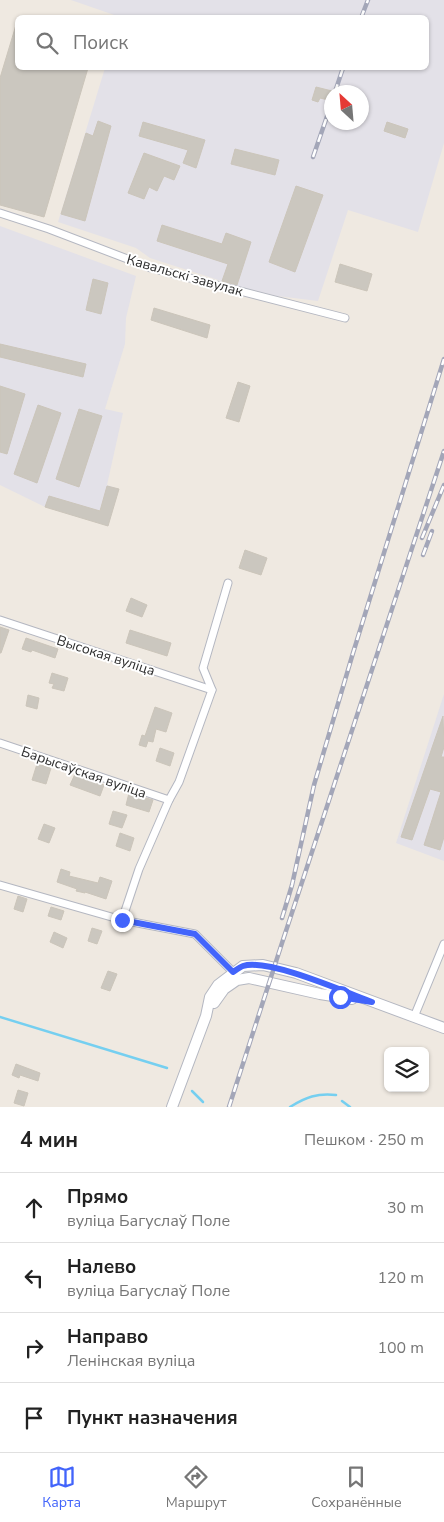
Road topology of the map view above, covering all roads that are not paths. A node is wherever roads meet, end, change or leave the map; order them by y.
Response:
1 (0, 214) edge
2 (345, 318) dead end
3 (228, 583) dead end
4 (0, 620) edge
5 (212, 690) junction
6 (0, 743) edge
7 (169, 800) junction
8 (0, 884) edge
9 (122, 920) junction
10 (444, 944) edge
11 (233, 972) junction
12 (372, 1002) junction
13 (206, 1016) junction
14 (414, 1017) junction
15 (444, 1028) edge
16 (172, 1107) edge

1 - 2 street, Кавальскі завулак
3 - 5 street
4 - 5 street, Высокая вуліца
5 - 7 street
6 - 7 street, Барысаўская вуліца
7 - 9 street
8 - 9 street
9 - 11 street
10 - 14 street
11 - 12 main road
11 - 13 main road
12 - 13 main road
12 - 14 main road
13 - 16 main road
14 - 15 main road

